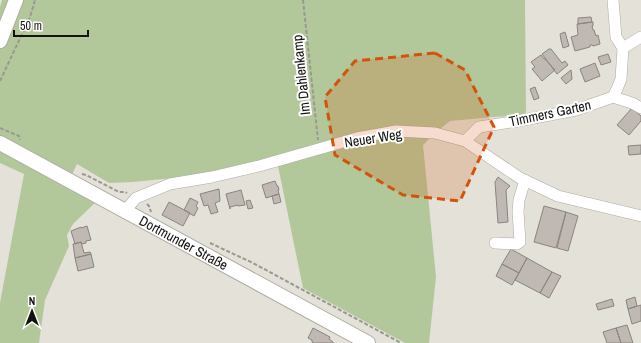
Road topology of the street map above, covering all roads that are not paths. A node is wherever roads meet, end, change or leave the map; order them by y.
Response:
1 (16, 0) edge
2 (613, 0) edge
3 (641, 37) edge
4 (0, 41) edge
5 (623, 48) junction
6 (613, 97) junction
7 (641, 108) edge
8 (465, 141) junction
9 (0, 143) edge
10 (525, 180) junction
11 (125, 211) junction
12 (641, 216) edge
13 (495, 243) dead end
14 (368, 343) edge

1 - 4 main road
2 - 5 street
3 - 5 street
5 - 6 street
6 - 7 street
6 - 8 street, Timmers Garten
8 - 10 street, Neuer Weg
8 - 11 street, Neuer Weg
9 - 11 main road, Dortmunder Straße
10 - 12 street, Neuer Weg
10 - 13 street
11 - 14 main road, Dortmunder Straße

